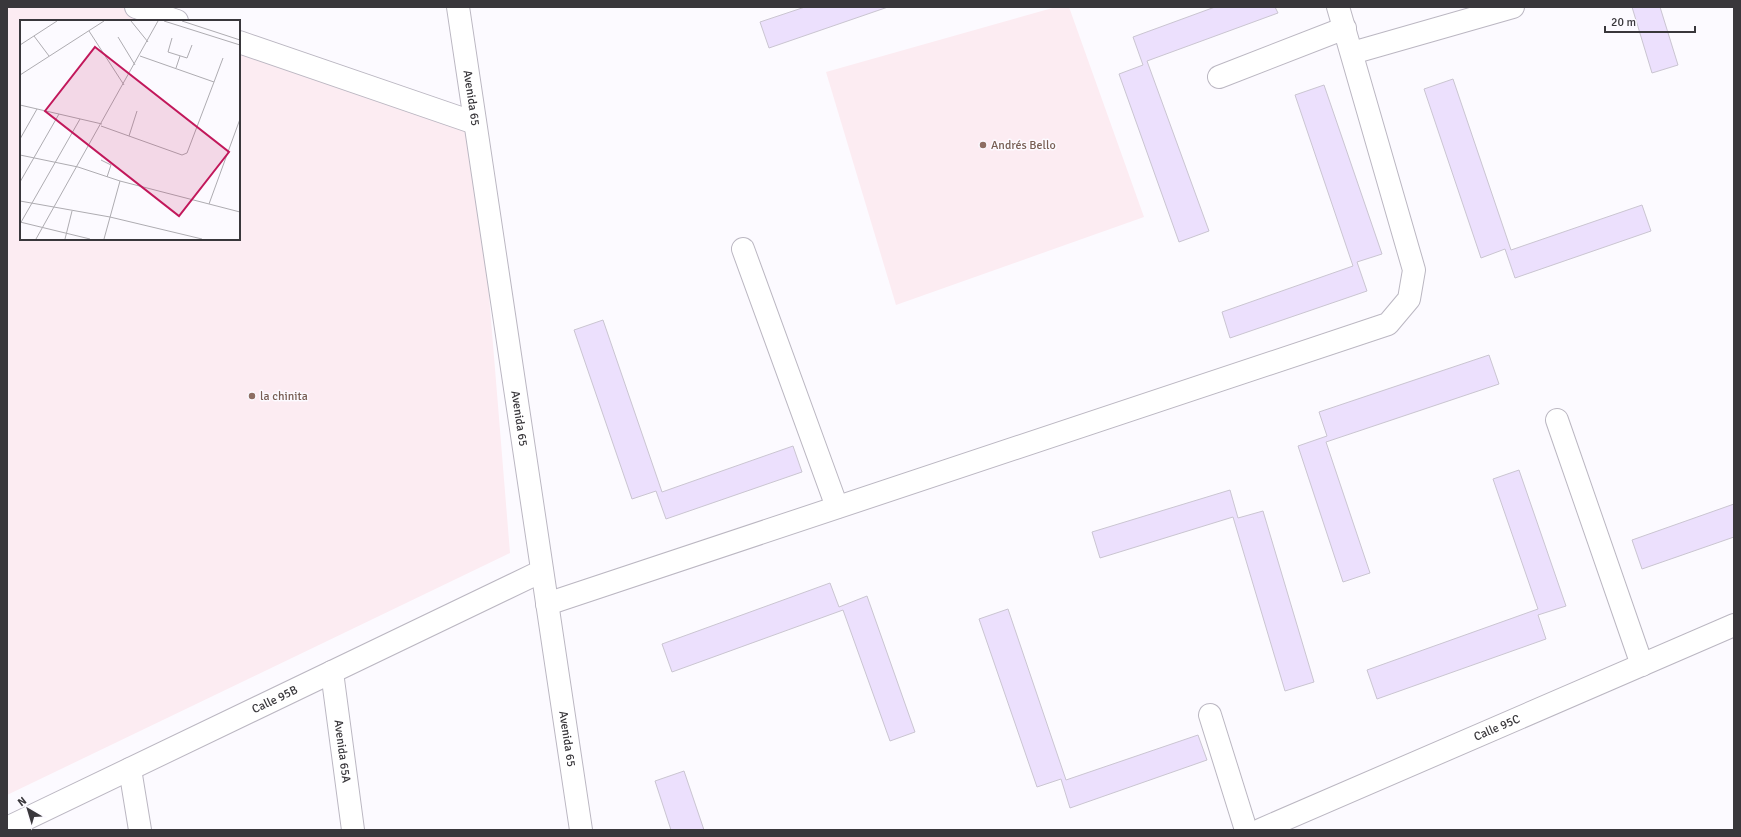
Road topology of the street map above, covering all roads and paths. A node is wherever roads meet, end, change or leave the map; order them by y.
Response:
1 (136, 7) edge
2 (458, 7) edge
3 (1338, 7) edge
4 (1512, 7) edge
5 (174, 20) edge
6 (1345, 28) junction
7 (240, 42) edge
8 (1352, 53) junction
9 (1219, 77) dead end
10 (475, 123) junction
11 (743, 249) dead end
12 (1558, 420) dead end
13 (837, 507) junction
14 (542, 571) junction
15 (547, 604) junction
16 (1734, 625) edge
17 (1642, 665) junction
18 (332, 672) junction
19 (1210, 715) dead end
20 (130, 768) junction
21 (7, 828) edge
22 (140, 830) edge
23 (354, 830) edge
24 (580, 830) edge
25 (1246, 830) edge
26 (1260, 830) edge

1 - 5 street
2 - 10 street, Avenida 65
3 - 6 street
4 - 8 street
6 - 8 street
6 - 9 street
7 - 10 street
8 - 13 street
10 - 14 street, Avenida 65
11 - 13 street
12 - 17 street
13 - 15 street
14 - 15 street, Avenida 65
14 - 18 street, Calle 95B
15 - 24 street, Avenida 65
16 - 17 street, Calle 95C
17 - 26 street, Calle 95C
18 - 20 street, Calle 95B
18 - 23 street, Avenida 65A
19 - 25 street
20 - 21 street, Calle 95B
20 - 22 street

